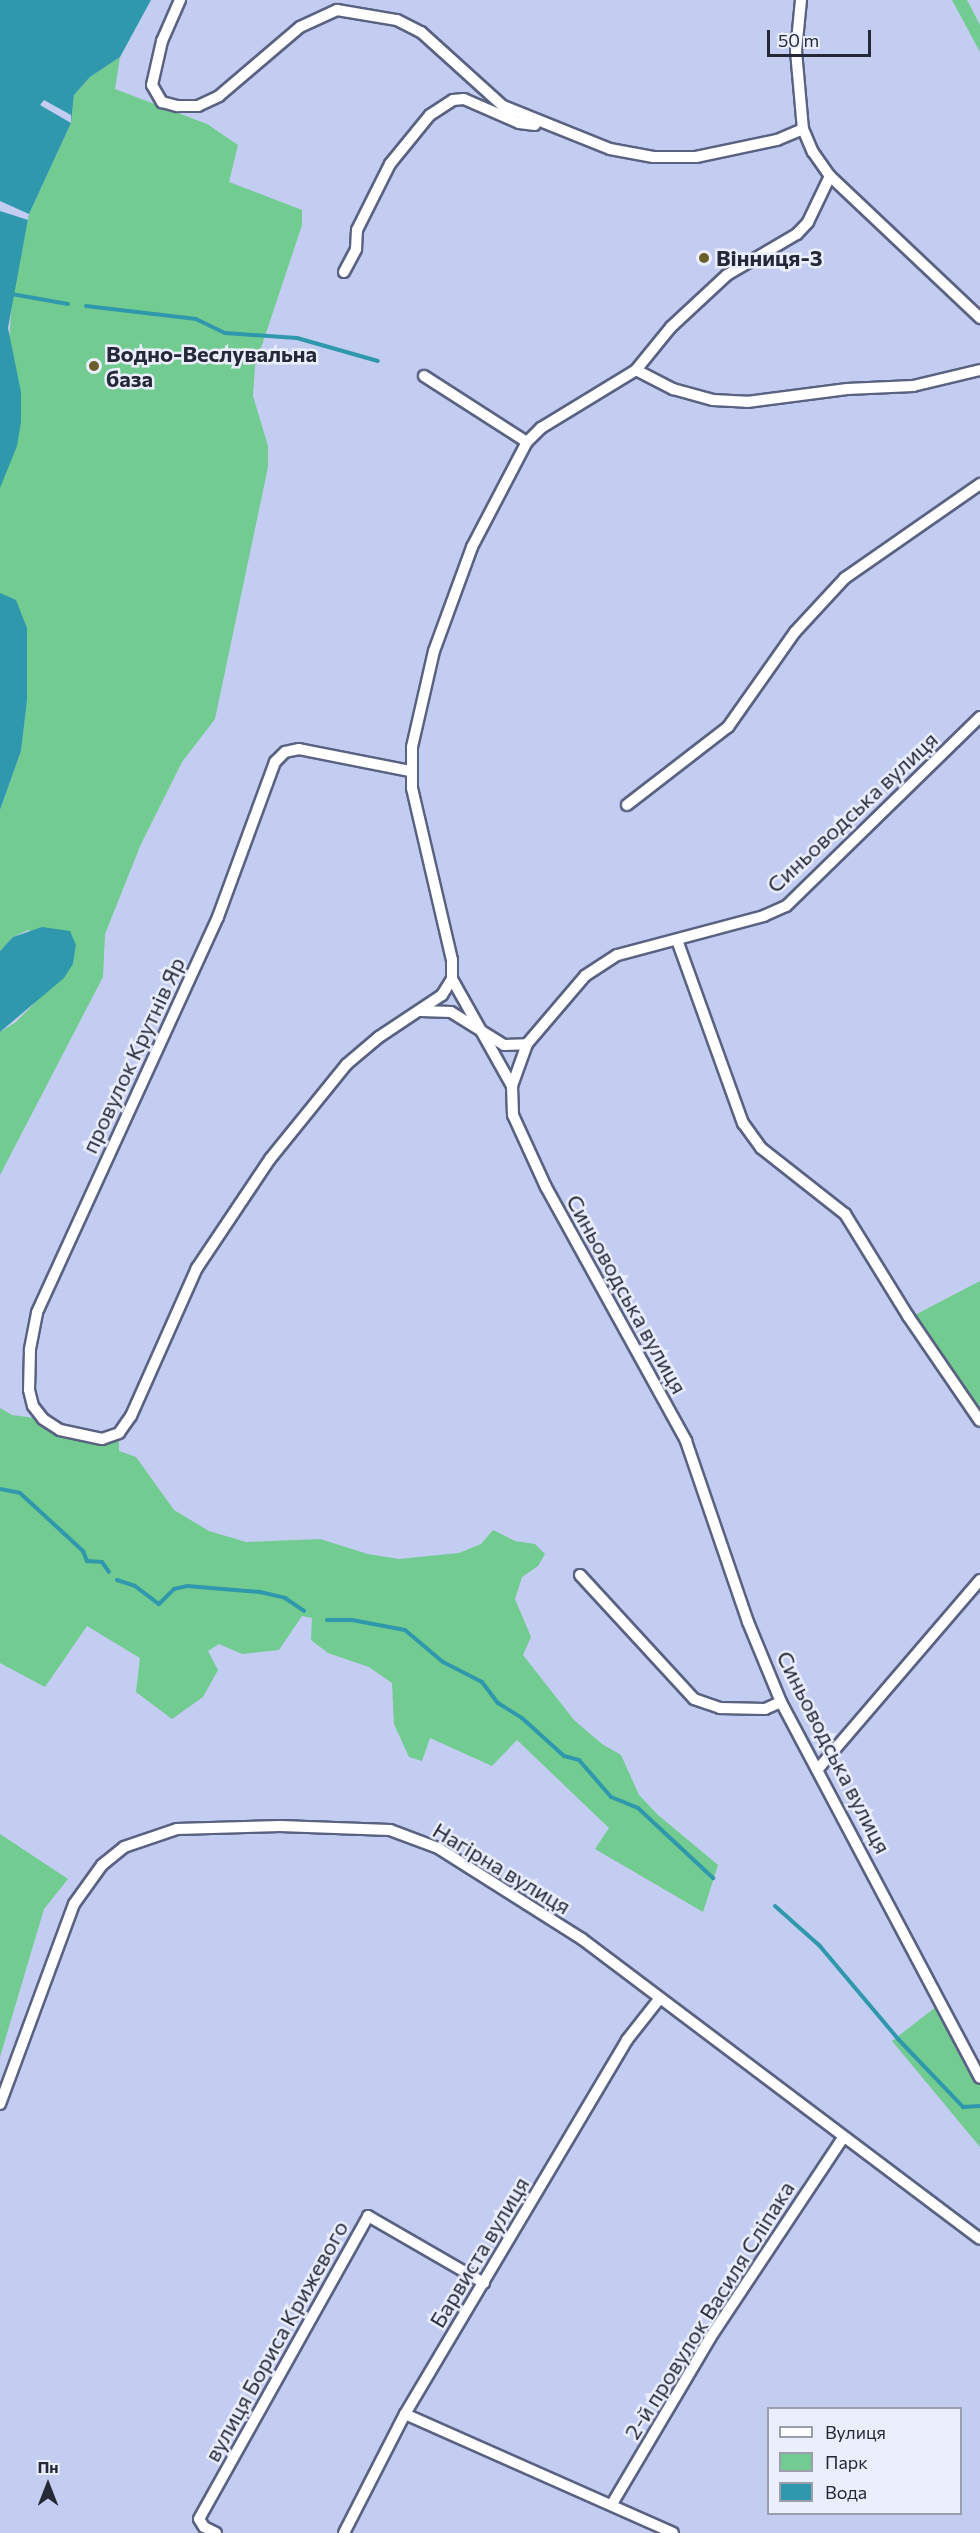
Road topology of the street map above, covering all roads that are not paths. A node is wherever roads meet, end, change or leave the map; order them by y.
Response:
1 (180, 0) edge
2 (801, 0) edge
3 (548, 126) junction
4 (803, 129) junction
5 (830, 176) junction
6 (344, 272) dead end
7 (980, 318) edge
8 (636, 370) junction
9 (980, 370) edge
10 (424, 376) dead end
11 (527, 442) junction
12 (980, 484) edge
13 (980, 717) edge
14 (410, 771) junction
15 (627, 805) dead end
16 (677, 940) junction
17 (452, 980) junction
18 (421, 1011) junction
19 (478, 1028) junction
20 (527, 1044) junction
21 (512, 1086) junction
22 (980, 1421) edge
23 (580, 1575) dead end
24 (980, 1580) edge
25 (781, 1702) junction
26 (818, 1769) junction
27 (660, 1998) junction
28 (980, 2078) edge
29 (0, 2104) edge
30 (842, 2139) junction
31 (980, 2239) edge
32 (484, 2283) junction
33 (405, 2414) junction
34 (612, 2504) junction
35 (216, 2533) edge
36 (344, 2533) edge
37 (673, 2533) edge

1 - 3 street
2 - 4 street
3 - 4 street
3 - 6 street
4 - 5 street
5 - 7 street
5 - 8 street
8 - 9 street
8 - 11 street
10 - 11 street
11 - 14 street
12 - 15 street
13 - 16 street, Синьоводська вулиця
14 - 17 street
14 - 18 street, провулок Крутнів Яр
16 - 20 street, Синьоводська вулиця
16 - 22 street
17 - 18 street
17 - 19 street
18 - 19 street
19 - 20 street
19 - 21 street
20 - 21 street, Синьоводська вулиця
21 - 25 street, Синьоводська вулиця
23 - 25 street
24 - 26 street
25 - 26 street, Синьоводська вулиця
26 - 28 street, Синьоводська вулиця
27 - 29 street, Нагірна вулиця
27 - 30 street, Нагірна вулиця
27 - 32 street, Барвиста вулиця
30 - 31 street, Нагірна вулиця
30 - 34 street, 2-й провулок Василя Сліпака
32 - 33 street, Барвиста вулиця
32 - 35 street, вулиця Бориса Крижевого
33 - 34 street
33 - 36 street, Барвиста вулиця
34 - 37 street

